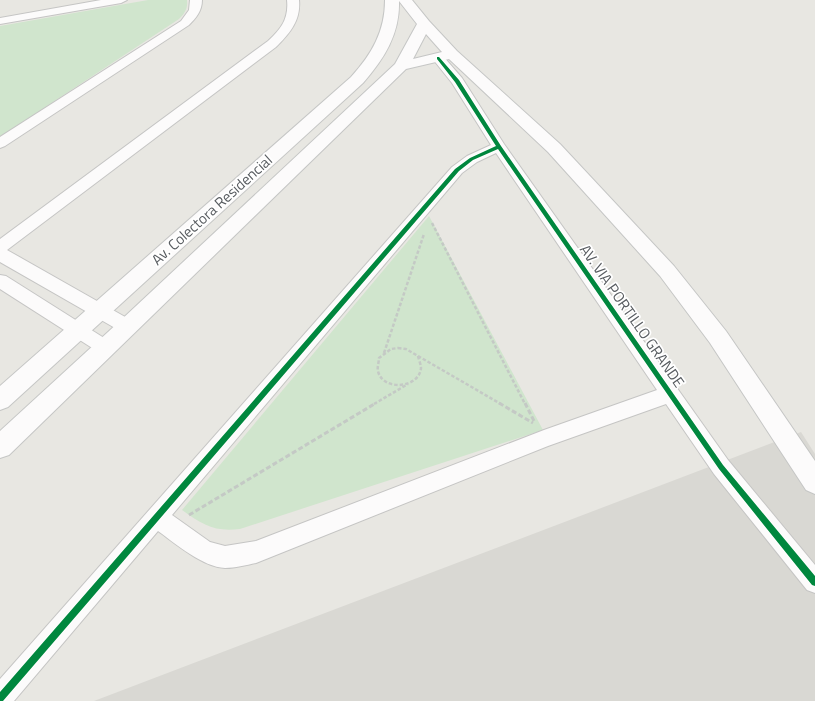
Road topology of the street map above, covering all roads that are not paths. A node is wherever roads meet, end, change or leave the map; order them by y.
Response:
1 (121, 0) edge
2 (196, 0) edge
3 (293, 0) edge
4 (392, 0) edge
5 (405, 0) edge
6 (0, 21) edge
7 (424, 24) junction
8 (445, 56) junction
9 (401, 66) junction
10 (0, 143) edge
11 (499, 147) junction
12 (0, 247) edge
13 (0, 254) edge
14 (0, 282) edge
15 (100, 310) junction
16 (128, 328) junction
17 (77, 331) junction
18 (106, 348) junction
19 (670, 394) junction
20 (0, 400) edge
21 (0, 447) edge
22 (815, 482) edge
23 (163, 522) junction
24 (815, 582) edge
25 (0, 698) edge

1 - 6 street
2 - 10 street
3 - 12 street
4 - 15 street, Av. Colectora Residencial
5 - 7 street, AV. VIA PORTILLO GRANDE
7 - 8 street, AV. VIA PORTILLO GRANDE
7 - 9 street
8 - 9 street
8 - 11 street, AV. VIA PORTILLO GRANDE
8 - 22 street, AV. VIA PORTILLO GRANDE
9 - 16 street, Av. Colectora Residencial
11 - 19 street, AV. VIA PORTILLO GRANDE
11 - 23 street
13 - 15 street
14 - 17 street
15 - 16 street
15 - 17 street, Av. Colectora Residencial
16 - 18 street, Av. Colectora Residencial
17 - 18 street
17 - 20 street, Av. Colectora Residencial
18 - 21 street, Av. Colectora Residencial
19 - 23 street
19 - 24 street, AV. VIA PORTILLO GRANDE
23 - 25 street

